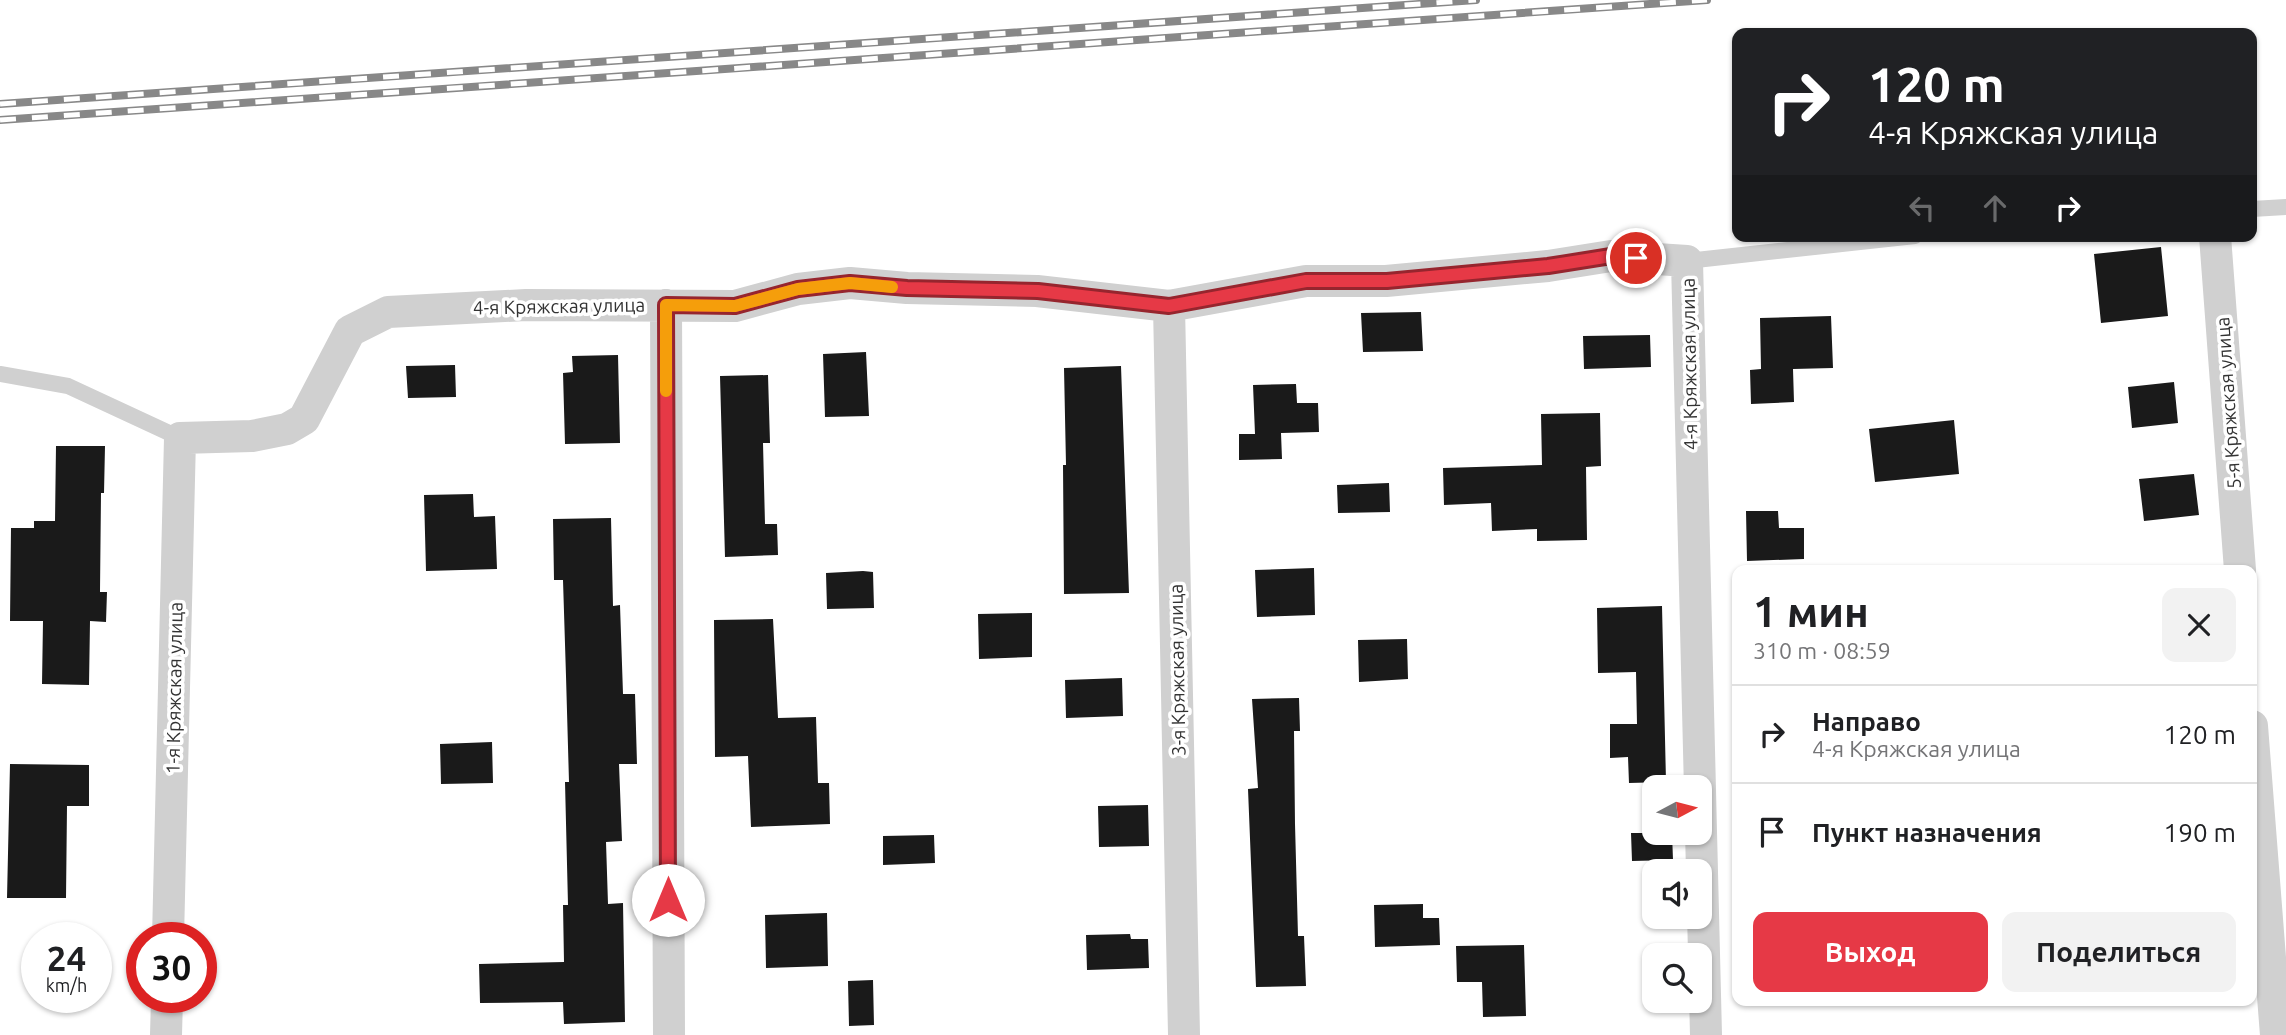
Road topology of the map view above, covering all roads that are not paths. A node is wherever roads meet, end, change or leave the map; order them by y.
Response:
1 (2286, 207) edge
2 (2257, 209) edge
3 (1860, 242) edge
4 (2215, 242) edge
5 (1687, 261) junction
6 (666, 305) junction
7 (1169, 306) junction
8 (0, 374) edge
9 (180, 438) junction
10 (2240, 565) edge
11 (2257, 790) edge
12 (168, 922) edge
13 (167, 1013) edge
14 (166, 1035) edge
15 (669, 1035) edge
16 (1184, 1035) edge
17 (1706, 1035) edge
18 (2276, 1035) edge

1 - 2 lane
3 - 5 lane
4 - 10 street, 5-я Кряжская улица
5 - 7 street, 4-я Кряжская улица
5 - 17 street, 4-я Кряжская улица
6 - 7 street, 4-я Кряжская улица
6 - 9 street, 4-я Кряжская улица
6 - 15 street
7 - 16 street, 3-я Кряжская улица
8 - 9 lane
9 - 12 street, 1-я Кряжская улица
11 - 18 street
13 - 14 street

